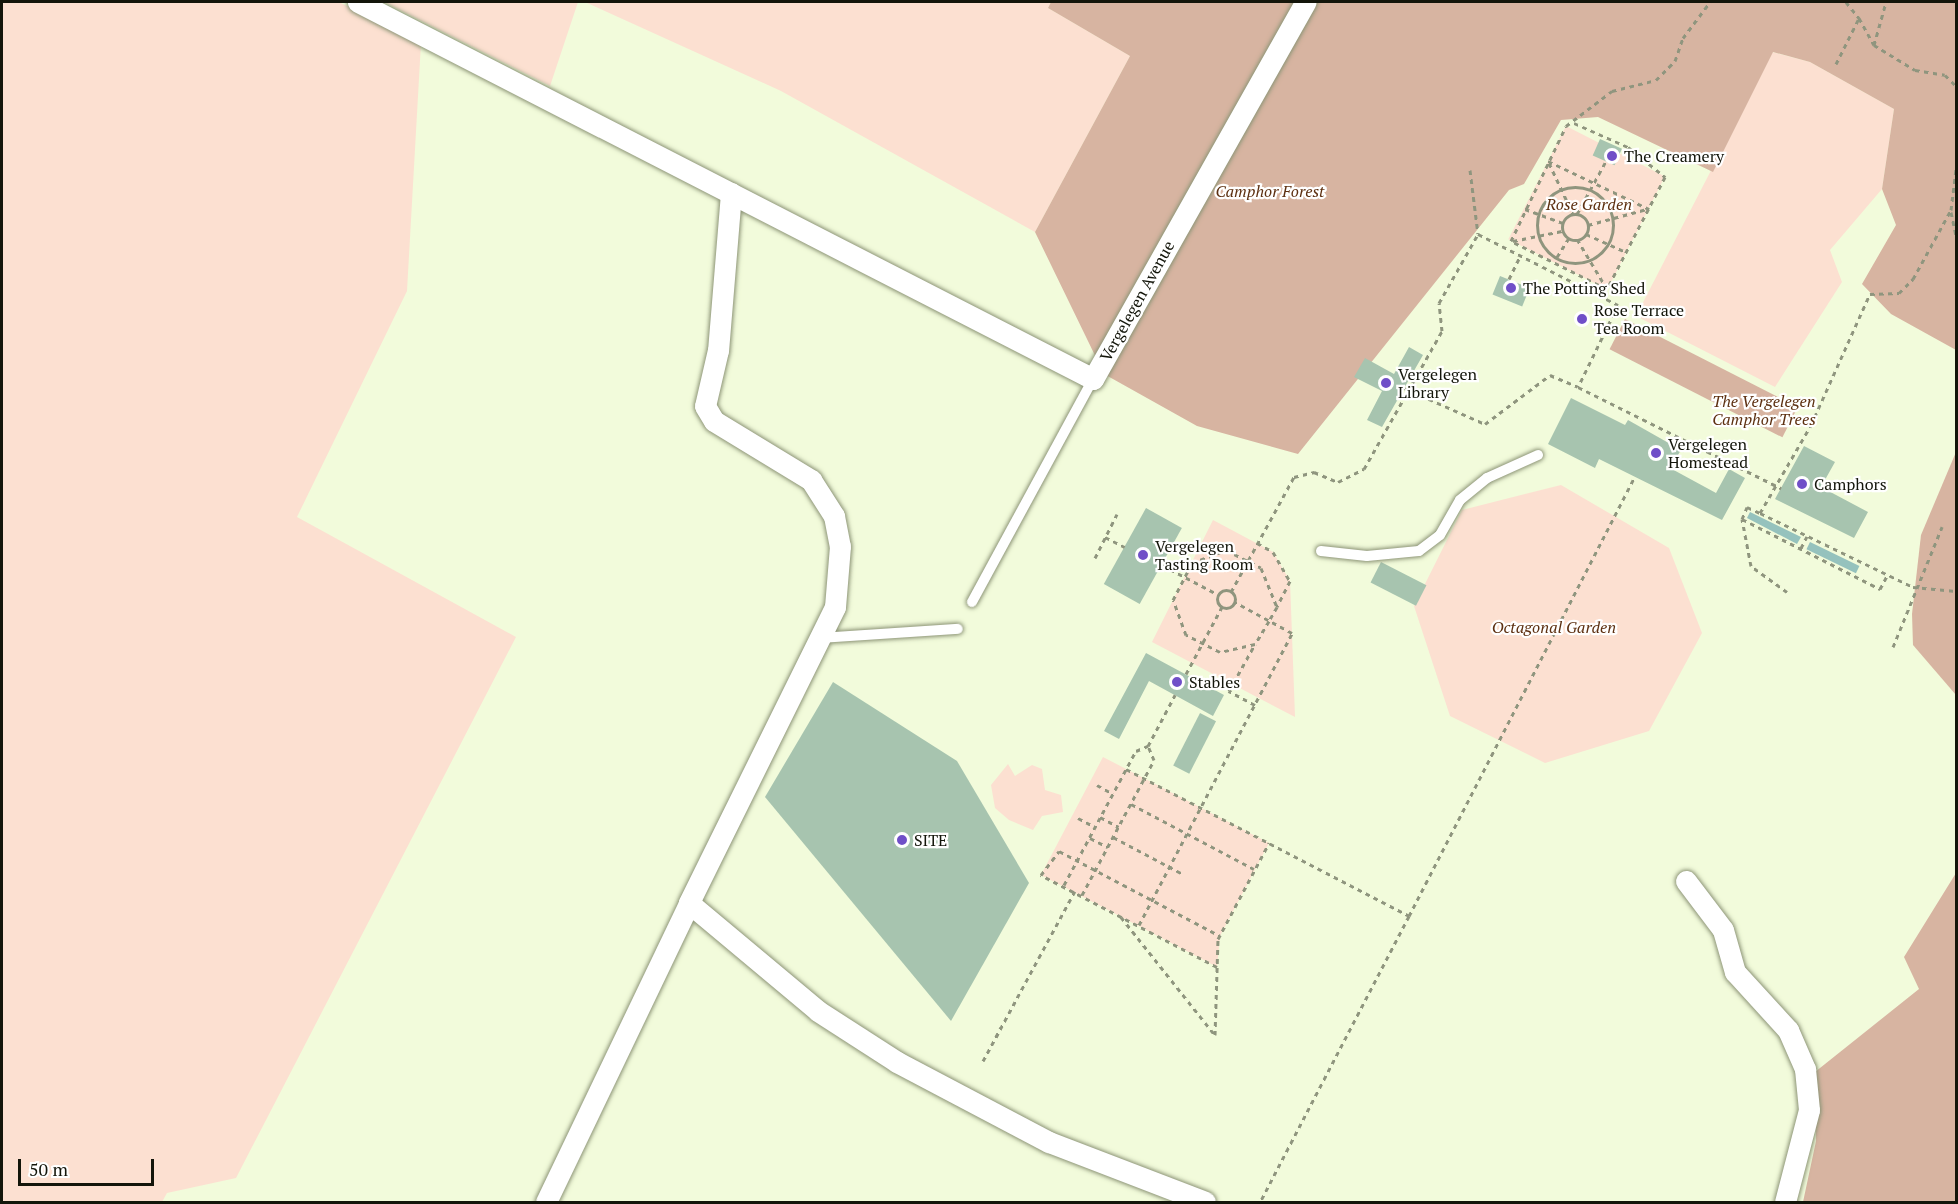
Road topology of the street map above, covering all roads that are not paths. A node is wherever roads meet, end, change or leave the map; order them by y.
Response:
1 (358, 2) edge
2 (1305, 2) edge
3 (731, 194) junction
4 (1093, 379) junction
5 (1538, 455) dead end
6 (1321, 551) dead end
7 (972, 602) dead end
8 (958, 629) dead end
9 (821, 638) junction
10 (1686, 881) dead end
11 (689, 903) junction
12 (546, 1203) edge
13 (1205, 1203) edge
14 (1785, 1203) edge

1 - 3 street
2 - 4 street, Vergelegen Avenue
3 - 4 street
3 - 9 street
4 - 7 lane, Vergelegen Avenue
5 - 6 lane
8 - 9 lane
9 - 11 street
10 - 14 street
11 - 12 street
11 - 13 street

